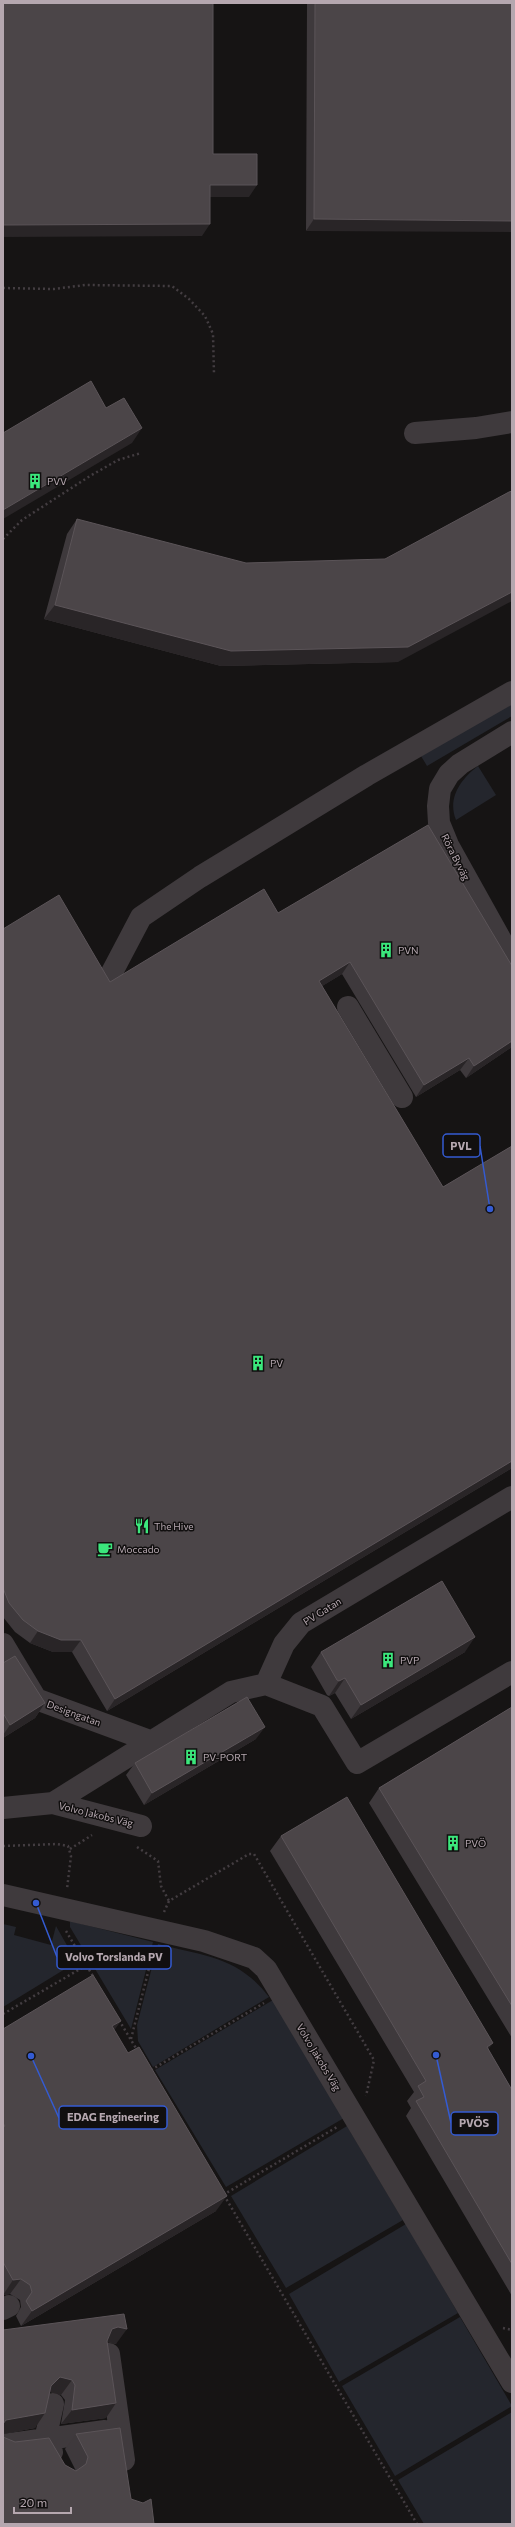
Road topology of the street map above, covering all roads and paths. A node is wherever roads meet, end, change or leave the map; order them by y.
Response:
1 (3, 288) edge
2 (214, 374) dead end
3 (512, 422) edge
4 (415, 433) dead end
5 (141, 453) dead end
6 (3, 539) edge
7 (512, 692) edge
8 (512, 732) edge
9 (512, 960) edge
10 (110, 976) dead end
11 (348, 1007) dead end
12 (402, 1097) dead end
13 (512, 1497) edge
14 (3, 1644) edge
15 (512, 1672) edge
16 (266, 1684) junction
17 (150, 1741) junction
18 (52, 1803) junction
19 (3, 1808) edge
20 (93, 1834) dead end
21 (136, 1835) joint
22 (3, 1846) edge
23 (70, 1849) junction
24 (3, 1896) edge
25 (169, 1901) junction
26 (63, 1909) junction
27 (159, 1931) junction
28 (87, 1965) junction
29 (95, 1978) edge
30 (281, 1992) junction
31 (115, 2013) edge
32 (3, 2014) edge
33 (131, 2040) junction
34 (138, 2053) edge
35 (145, 2065) edge
36 (355, 2116) junction
37 (219, 2189) edge
38 (223, 2195) junction
39 (498, 2327) dead end
40 (512, 2330) edge
41 (109, 2354) edge
42 (512, 2382) edge
43 (53, 2404) dead end
44 (120, 2429) junction
45 (45, 2440) junction
46 (3, 2445) edge
47 (61, 2467) edge
48 (127, 2483) edge
49 (417, 2524) edge

1 - 2 path
3 - 4 street
5 - 6 path
7 - 10 street
8 - 9 street, Röra Byväg
11 - 12 street
13 - 16 street, PV Gatan
14 - 17 street, Designgatan
15 - 16 street
16 - 17 street
17 - 18 street
18 - 19 street, Volvo Jakobs Väg
18 - 21 street, Volvo Jakobs Väg
20 - 23 path
21 - 25 path
22 - 23 path
23 - 26 path
24 - 26 street, Volvo Jakobs Väg
25 - 27 path
25 - 36 path
26 - 27 street, Volvo Jakobs Väg
26 - 28 path
27 - 30 street, Volvo Jakobs Väg
27 - 33 path
28 - 29 path
28 - 32 path
30 - 35 path
30 - 36 street, Volvo Jakobs Väg
31 - 33 path
33 - 34 path
36 - 38 path
36 - 42 street, Volvo Jakobs Väg
37 - 38 path
38 - 49 path
39 - 40 path
41 - 44 street
43 - 45 street
44 - 45 street
44 - 48 street
45 - 46 street
45 - 47 street

